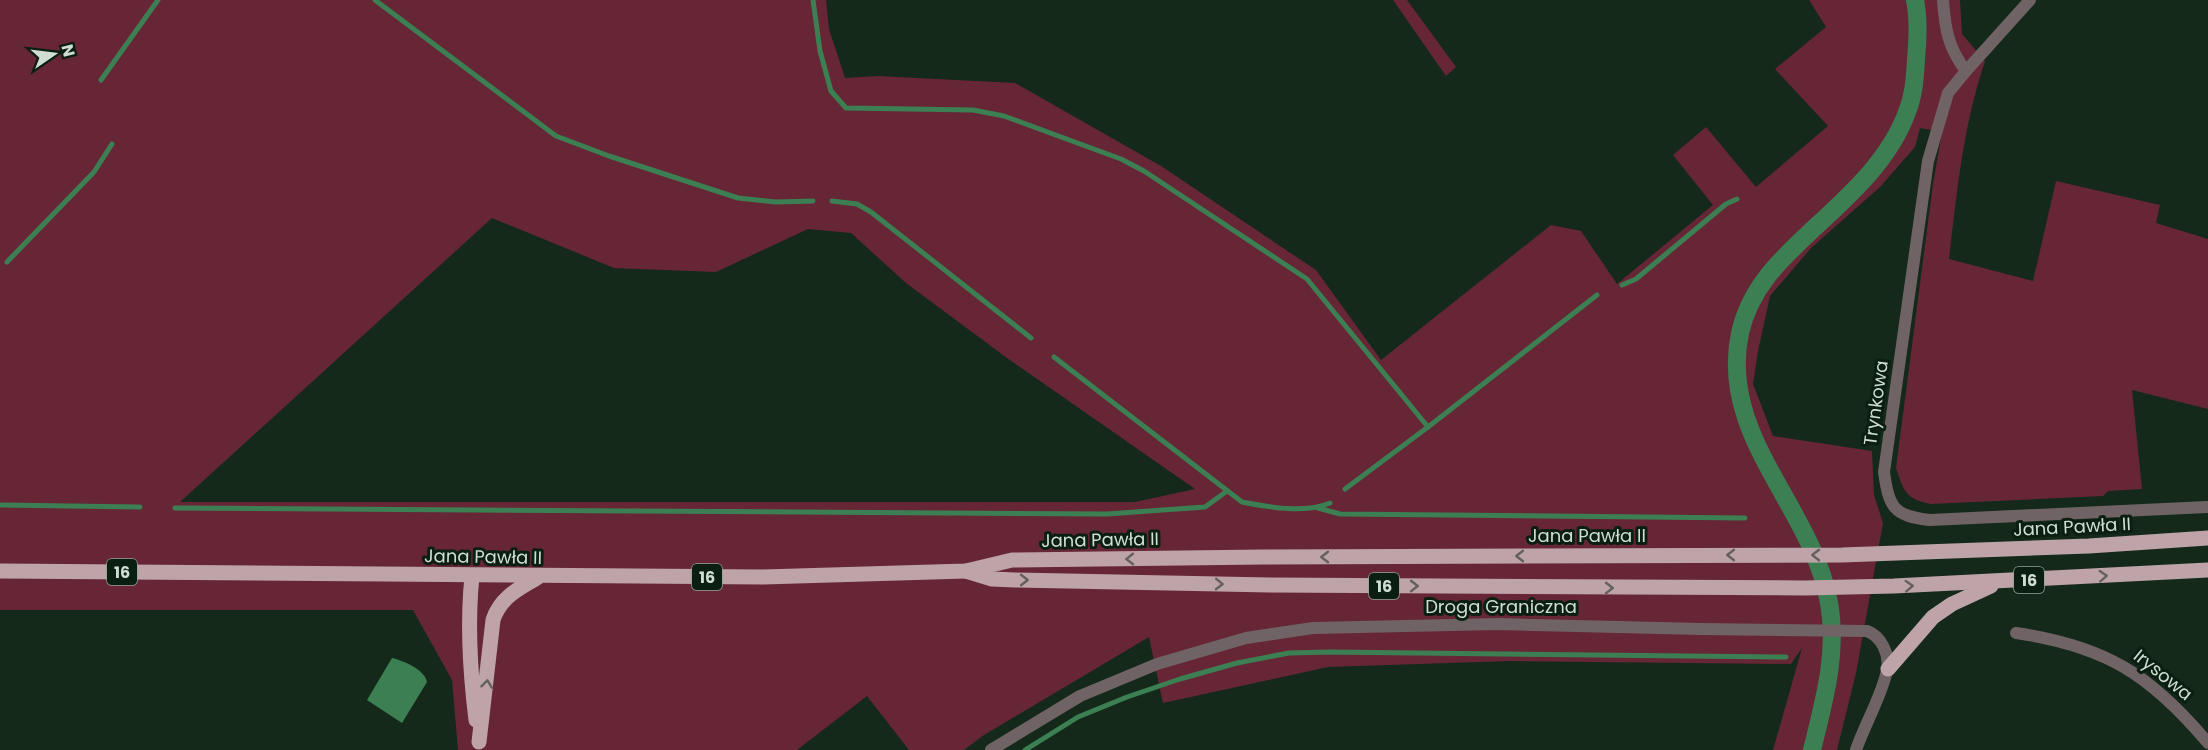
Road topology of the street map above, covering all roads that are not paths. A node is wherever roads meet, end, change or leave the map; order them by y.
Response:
1 (1943, 0) edge
2 (2030, 0) edge
3 (1966, 71) junction
4 (2207, 507) edge
5 (2208, 538) edge
6 (2208, 570) edge
7 (0, 571) edge
8 (966, 571) junction
9 (472, 576) junction
10 (539, 577) junction
11 (2000, 582) junction
12 (2016, 633) dead end
13 (1888, 669) junction
14 (2208, 743) edge
15 (480, 746) edge
16 (991, 750) edge
17 (1856, 750) edge

1 - 3 street
2 - 3 street
3 - 4 street, Trynkowa
5 -> 8 main road, Jana Pawła II / 16
11 -> 6 main road, Jana Pawła II / 16
7 - 9 main road, Jana Pawła II / 16
8 - 10 main road, Jana Pawła II / 16
8 -> 11 main road, Jana Pawła II / 16
9 - 10 main road, Jana Pawła II / 16
9 - 15 main road
15 -> 10 main road
11 - 13 main road
12 - 14 street, Irysowa
13 - 16 street, Droga Graniczna
13 - 17 street

